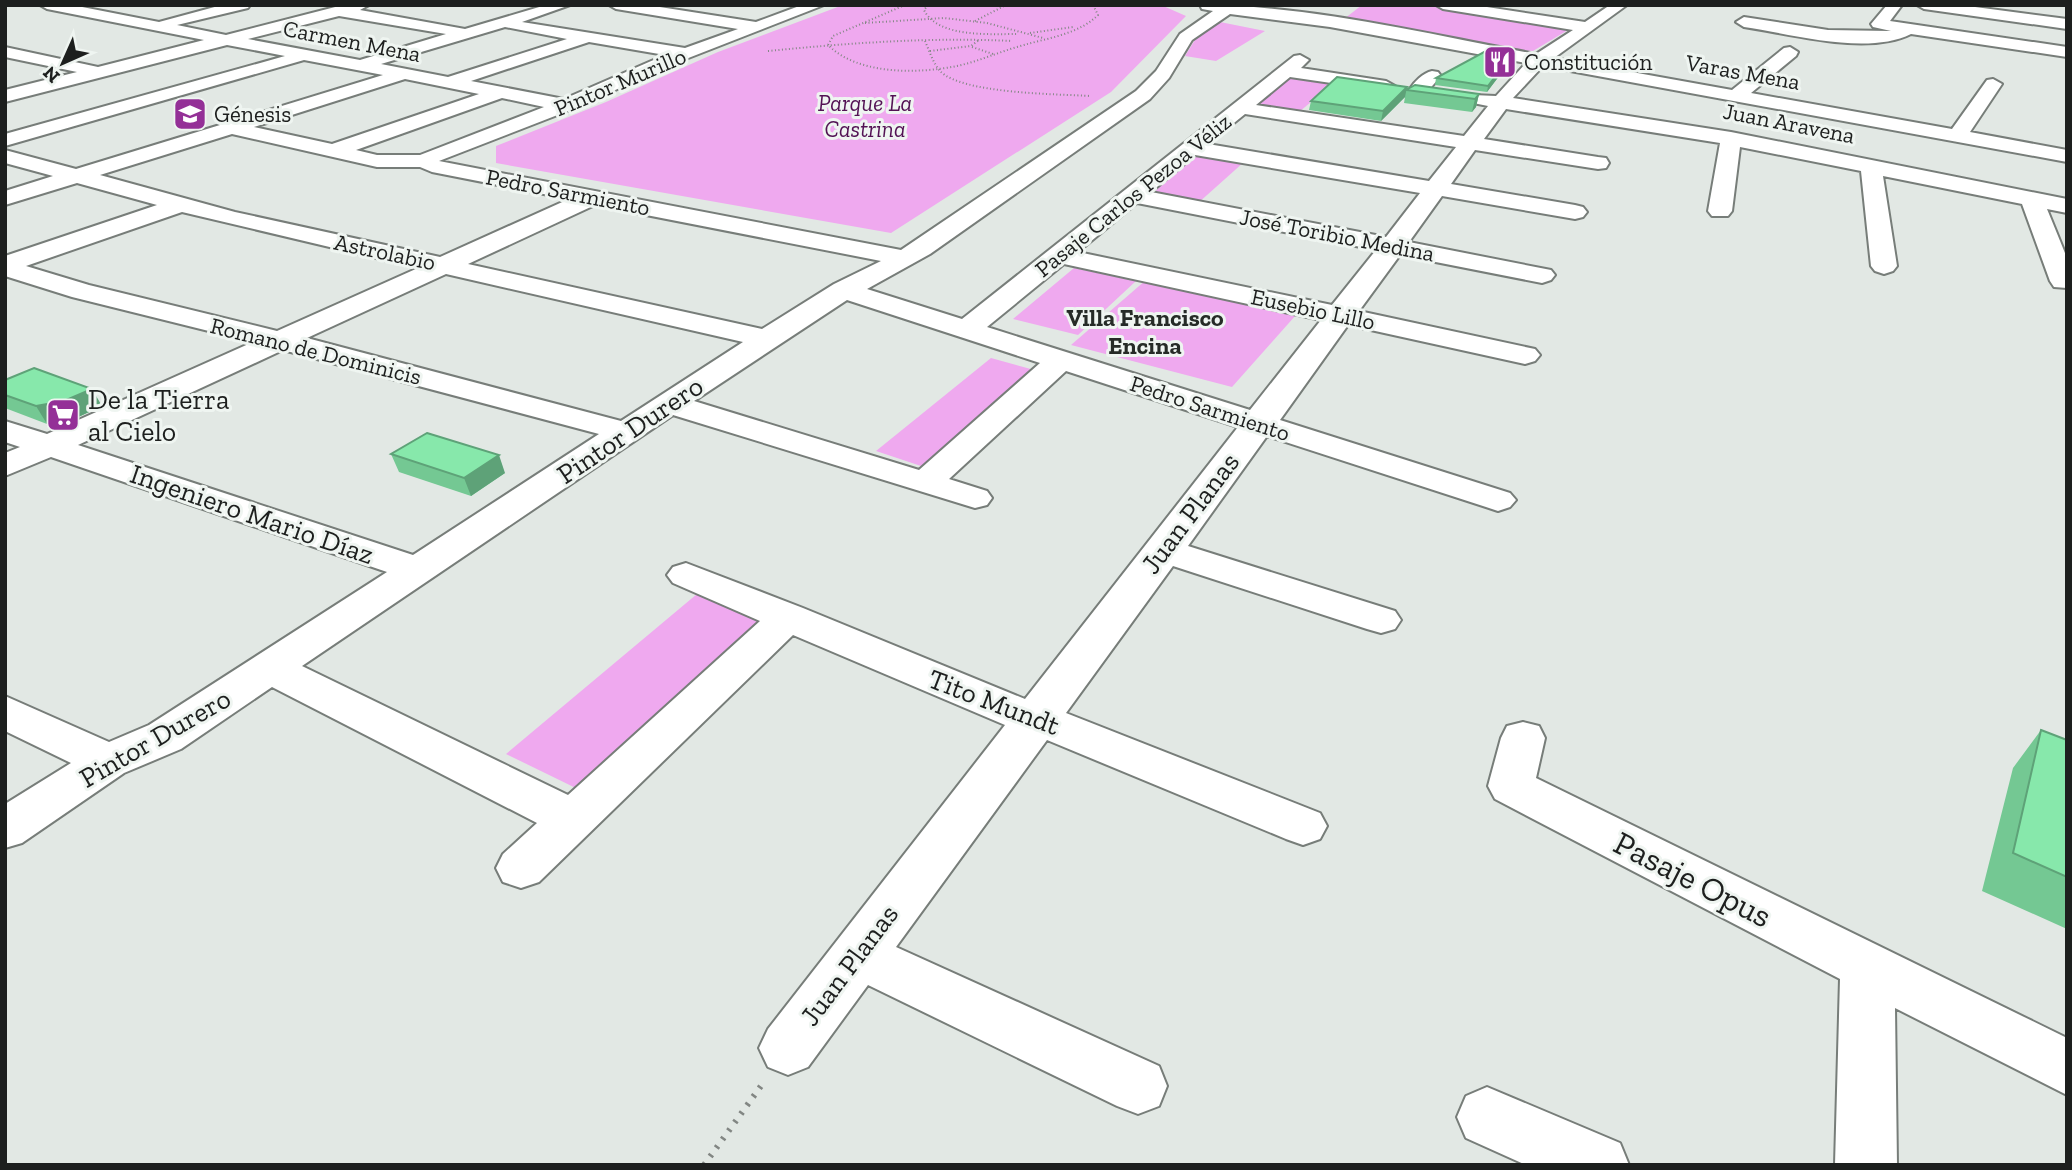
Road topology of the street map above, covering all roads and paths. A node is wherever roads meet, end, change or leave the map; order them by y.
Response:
1 (47, 5) edge
2 (243, 5) edge
3 (362, 5) edge
4 (534, 5) edge
5 (616, 5) edge
6 (686, 5) edge
7 (817, 5) edge
8 (905, 5) edge
9 (928, 5) edge
10 (1006, 5) edge
11 (1093, 5) edge
12 (1351, 5) edge
13 (1443, 5) edge
14 (1620, 5) edge
15 (1889, 5) edge
16 (1221, 6) edge
17 (1894, 6) edge
18 (1931, 6) edge
19 (558, 7) edge
20 (339, 11) junction
21 (665, 12) junction
22 (90, 13) junction
23 (928, 18) junction
24 (974, 21) junction
25 (52, 22) dead end
26 (1330, 22) junction
27 (1744, 22) dead end
28 (502, 23) junction
29 (861, 23) junction
30 (2067, 24) edge
31 (1084, 25) junction
32 (154, 26) junction
33 (758, 26) junction
34 (1587, 27) junction
35 (1907, 30) junction
36 (468, 33) junction
37 (979, 33) junction
38 (1015, 33) junction
39 (1024, 34) junction
40 (588, 37) junction
41 (973, 39) junction
42 (1046, 39) junction
43 (226, 40) junction
44 (980, 40) junction
45 (926, 41) junction
46 (1012, 41) junction
47 (828, 45) junction
48 (971, 47) junction
49 (1005, 50) junction
50 (758, 51) dead end
51 (930, 51) junction
52 (5, 52) edge
53 (1790, 52) dead end
54 (2067, 52) edge
55 (686, 53) junction
56 (993, 54) junction
57 (306, 55) junction
58 (1539, 60) junction
59 (359, 65) junction
60 (1293, 66) joint
61 (938, 68) junction
62 (100, 72) junction
63 (404, 74) junction
64 (1432, 76) dead end
65 (449, 83) junction
66 (1993, 84) dead end
67 (1418, 90) junction
68 (501, 93) junction
69 (5, 96) edge
70 (1093, 96) dead end
71 (1736, 96) junction
72 (1500, 103) junction
73 (566, 105) junction
74 (1241, 108) junction
75 (17, 118) dead end
76 (52, 127) junction
77 (232, 128) junction
78 (1957, 136) junction
79 (1731, 138) junction
80 (5, 140) edge
81 (1470, 143) junction
82 (1192, 148) junction
83 (333, 151) junction
84 (5, 156) edge
85 (2067, 156) edge
86 (425, 162) junction
87 (1598, 163) dead end
88 (1871, 167) junction
89 (79, 175) junction
90 (1435, 189) junction
91 (1132, 195) junction
92 (593, 197) junction
93 (5, 198) edge
94 (2032, 199) junction
95 (178, 205) junction
96 (2067, 206) edge
97 (1720, 211) dead end
98 (1575, 212) dead end
99 (1392, 246) junction
100 (1059, 255) junction
101 (906, 258) junction
102 (444, 265) junction
103 (5, 267) edge
104 (1884, 267) dead end
105 (1542, 275) dead end
106 (2063, 281) dead end
107 (843, 290) junction
108 (1340, 315) junction
109 (967, 329) junction
110 (768, 339) junction
111 (280, 340) junction
112 (1525, 355) dead end
113 (1061, 359) junction
114 (670, 404) junction
115 (1258, 423) junction
116 (5, 432) edge
117 (627, 432) junction
118 (48, 446) junction
119 (5, 466) edge
120 (925, 482) junction
121 (975, 498) dead end
122 (1498, 500) dead end
123 (1162, 550) junction
124 (419, 570) junction
125 (687, 575) dead end
126 (789, 617) junction
127 (1381, 620) dead end
128 (287, 676) junction
129 (5, 712) edge
130 (1034, 719) junction
131 (1523, 738) dead end
132 (108, 761) junction
133 (574, 820) junction
134 (1303, 826) dead end
135 (5, 829) edge
136 (521, 869) dead end
137 (857, 954) junction
138 (1867, 967) junction
139 (788, 1048) joint
140 (2067, 1068) edge
141 (1138, 1086) dead end
142 (1487, 1116) dead end
143 (704, 1165) edge
144 (1598, 1165) edge
145 (1866, 1165) edge

1 - 22 street, Carmen Mena
2 - 32 street
3 - 20 street
4 - 19 street
5 - 21 street
6 - 21 street
7 - 33 street, Pintor Murillo
8 - 29 path
9 - 23 path
10 - 24 path
11 - 31 path
12 - 26 street
13 - 34 street
14 - 34 street, Juan Planas
15 - 17 street
16 - 26 street, Varas Mena
16 - 101 street, Pintor Durero
17 - 35 street
18 - 30 street
19 - 28 street
20 - 36 street
20 - 43 street
21 - 33 street
22 - 25 street
22 - 32 street, Carmen Mena
23 - 24 path
23 - 29 path
23 - 37 path
24 - 39 path
26 - 58 street, Varas Mena
27 - 35 street
28 - 36 street
28 - 40 street
29 - 47 path
31 - 39 path
31 - 42 path
32 - 43 street, Carmen Mena
33 - 55 street, Pintor Murillo
34 - 58 street, Juan Planas
35 - 54 street
36 - 59 street
37 - 38 path
37 - 41 path
38 - 39 path
38 - 46 path
39 - 42 path
40 - 55 street
40 - 65 street
41 - 44 path
41 - 45 path
42 - 49 path
43 - 57 street, Carmen Mena
43 - 62 street
44 - 46 path
44 - 48 path
45 - 47 path
45 - 51 path
46 - 49 path
47 - 50 path
47 - 61 path
48 - 51 path
48 - 56 path
49 - 56 path
51 - 61 path
52 - 62 street
53 - 71 street
55 - 73 street, Pintor Murillo
56 - 61 path
57 - 59 street, Carmen Mena
57 - 76 street
58 - 71 street, Varas Mena
58 - 72 street, Juan Planas
59 - 63 street, Carmen Mena
60 - 67 street, Juan Aravena
60 - 74 street, Pasaje Carlos Pezoa Véliz
61 - 70 path
62 - 69 street
63 - 65 street, Carmen Mena
63 - 77 street
64 - 67 street
65 - 68 street, Carmen Mena
66 - 78 street
67 - 72 street, Juan Aravena
68 - 73 street, Carmen Mena
68 - 83 street
71 - 78 street, Varas Mena
72 - 79 street, Juan Aravena
72 - 81 street, Juan Planas
73 - 86 street, Pintor Murillo
74 - 81 street
74 - 82 street, Pasaje Carlos Pezoa Véliz
75 - 76 street
76 - 80 street
77 - 83 street, Pedro Sarmiento
77 - 89 street
78 - 85 street, Varas Mena
79 - 88 street, Juan Aravena
79 - 97 street
81 - 87 street
81 - 90 street, Juan Planas
82 - 90 street
82 - 91 street, Pasaje Carlos Pezoa Véliz
83 - 86 street, Pedro Sarmiento
84 - 89 street, Astrolabio
86 - 92 street, Pedro Sarmiento
88 - 94 street, Juan Aravena
88 - 104 street
89 - 93 street
89 - 95 street, Astrolabio
90 - 98 street
90 - 99 street, Juan Planas
91 - 99 street, José Toribio Medina
91 - 100 street, Pasaje Carlos Pezoa Véliz
92 - 101 street, Pedro Sarmiento
92 - 102 street
94 - 96 street, Juan Aravena
94 - 106 street
95 - 102 street, Astrolabio
95 - 103 street
99 - 105 street, José Toribio Medina
99 - 108 street, Juan Planas
100 - 108 street, Eusebio Lillo
100 - 109 street, Pasaje Carlos Pezoa Véliz
101 - 107 street, Pintor Durero
102 - 110 street, Astrolabio
102 - 111 street
103 - 111 street, Romano de Dominicis
107 - 109 street, Pedro Sarmiento
107 - 110 street, Pintor Durero
108 - 112 street, Eusebio Lillo
108 - 115 street, Juan Planas
109 - 113 street, Pedro Sarmiento
110 - 114 street, Pintor Durero
111 - 117 street, Romano de Dominicis
111 - 118 street
113 - 115 street, Pedro Sarmiento
113 - 120 street
114 - 117 street, Pintor Durero
114 - 120 street
115 - 122 street, Pedro Sarmiento
115 - 123 street, Juan Planas
116 - 118 street, Ingeniero Mario Díaz
117 - 124 street, Pintor Durero
118 - 119 street
118 - 124 street, Ingeniero Mario Díaz
120 - 121 street
123 - 127 street
123 - 130 street, Juan Planas
124 - 128 street, Pintor Durero
125 - 126 street, Tito Mundt
126 - 130 street, Tito Mundt
126 - 133 street
128 - 132 street, Pintor Durero
128 - 133 street
129 - 132 street
130 - 134 street, Tito Mundt
130 - 137 street, Juan Planas
131 - 138 street, Pasaje Opus
132 - 135 street, Pintor Durero
133 - 136 street
137 - 139 street, Juan Planas
137 - 141 street
138 - 140 street, Pasaje Opus
138 - 145 street
139 - 143 path
142 - 144 street

